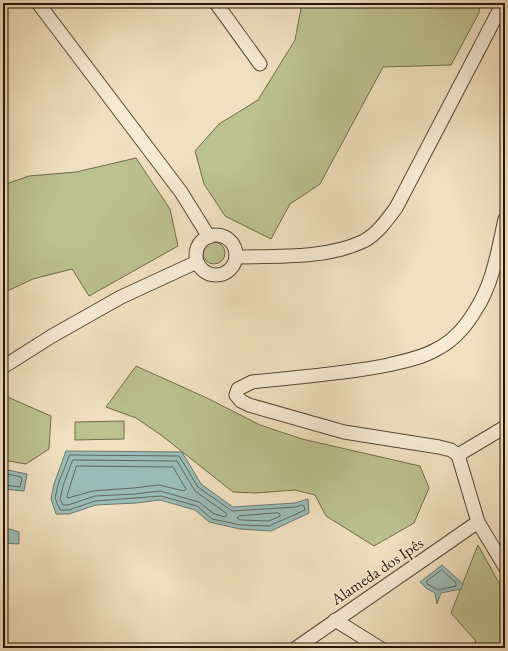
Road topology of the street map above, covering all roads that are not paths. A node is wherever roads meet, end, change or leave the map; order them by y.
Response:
1 (38, 3) edge
2 (216, 3) edge
3 (503, 3) edge
4 (260, 64) dead end
5 (505, 219) edge
6 (209, 236) junction
7 (236, 257) junction
8 (197, 262) junction
9 (3, 367) edge
10 (505, 427) edge
11 (458, 455) junction
12 (478, 522) junction
13 (505, 567) edge
14 (335, 620) junction
15 (296, 648) edge
16 (380, 648) edge

1 - 6 street
2 - 4 street
3 - 7 street
5 - 11 street
6 - 7 street
6 - 8 street
7 - 8 street
8 - 9 street
10 - 11 street
11 - 12 street
12 - 13 street
12 - 14 street, Alameda dos Ipês
14 - 15 street, Alameda dos Ipês
14 - 16 street

